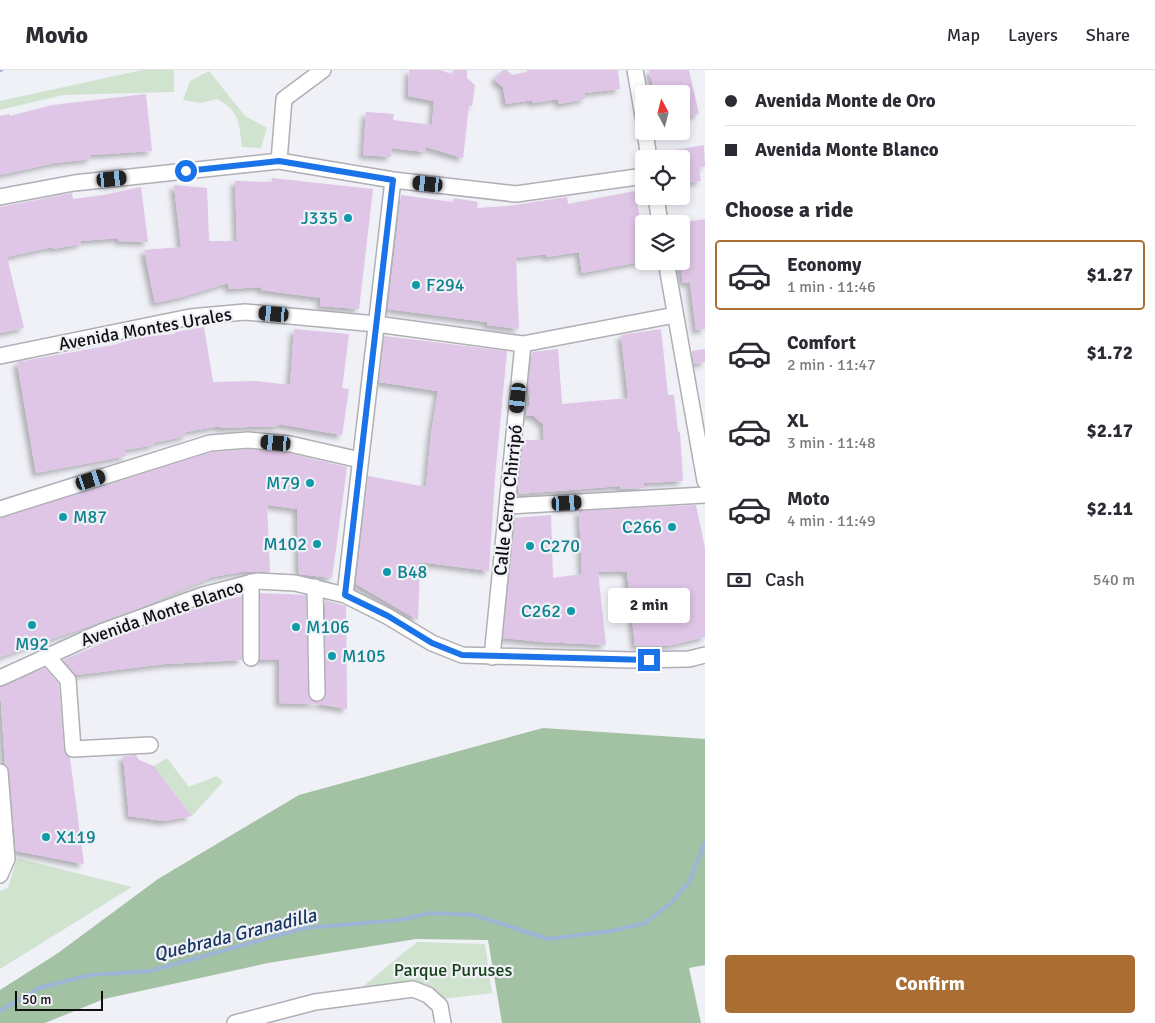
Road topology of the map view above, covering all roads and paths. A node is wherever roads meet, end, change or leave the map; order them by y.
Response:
1 (323, 70) edge
2 (636, 70) edge
3 (638, 85) edge
4 (279, 161) junction
5 (635, 177) edge
6 (393, 180) junction
7 (0, 197) edge
8 (668, 270) edge
9 (675, 315) junction
10 (376, 324) junction
11 (523, 344) junction
12 (0, 356) edge
13 (360, 460) junction
14 (705, 481) edge
15 (705, 495) edge
16 (508, 506) junction
17 (0, 509) edge
18 (252, 582) junction
19 (315, 587) junction
20 (345, 595) junction
21 (705, 655) edge
22 (47, 656) junction
23 (492, 657) junction
24 (251, 658) dead end
25 (0, 678) edge
26 (317, 693) dead end
27 (150, 744) dead end
28 (0, 772) edge
29 (0, 875) edge
30 (234, 1023) edge
31 (443, 1023) edge

1 - 4 street
2 - 3 street
4 - 6 street
4 - 7 street
5 - 6 street
6 - 10 street
8 - 9 street
9 - 11 street, Avenida Montes Urales
9 - 14 street
10 - 11 street, Avenida Montes Urales
10 - 12 street, Avenida Montes Urales
10 - 13 street
11 - 16 street, Calle Cerro Chirripó
13 - 17 street
13 - 20 street
15 - 16 street
16 - 23 street, Calle Cerro Chirripó
18 - 19 street, Avenida Monte Blanco
18 - 22 street, Avenida Monte Blanco
18 - 24 street
19 - 20 street, Avenida Monte Blanco
19 - 26 street
20 - 23 street, Avenida Monte Blanco
21 - 23 street, Avenida Monte Blanco
22 - 25 street, Avenida Monte Blanco
22 - 27 street
28 - 29 street
30 - 31 street

